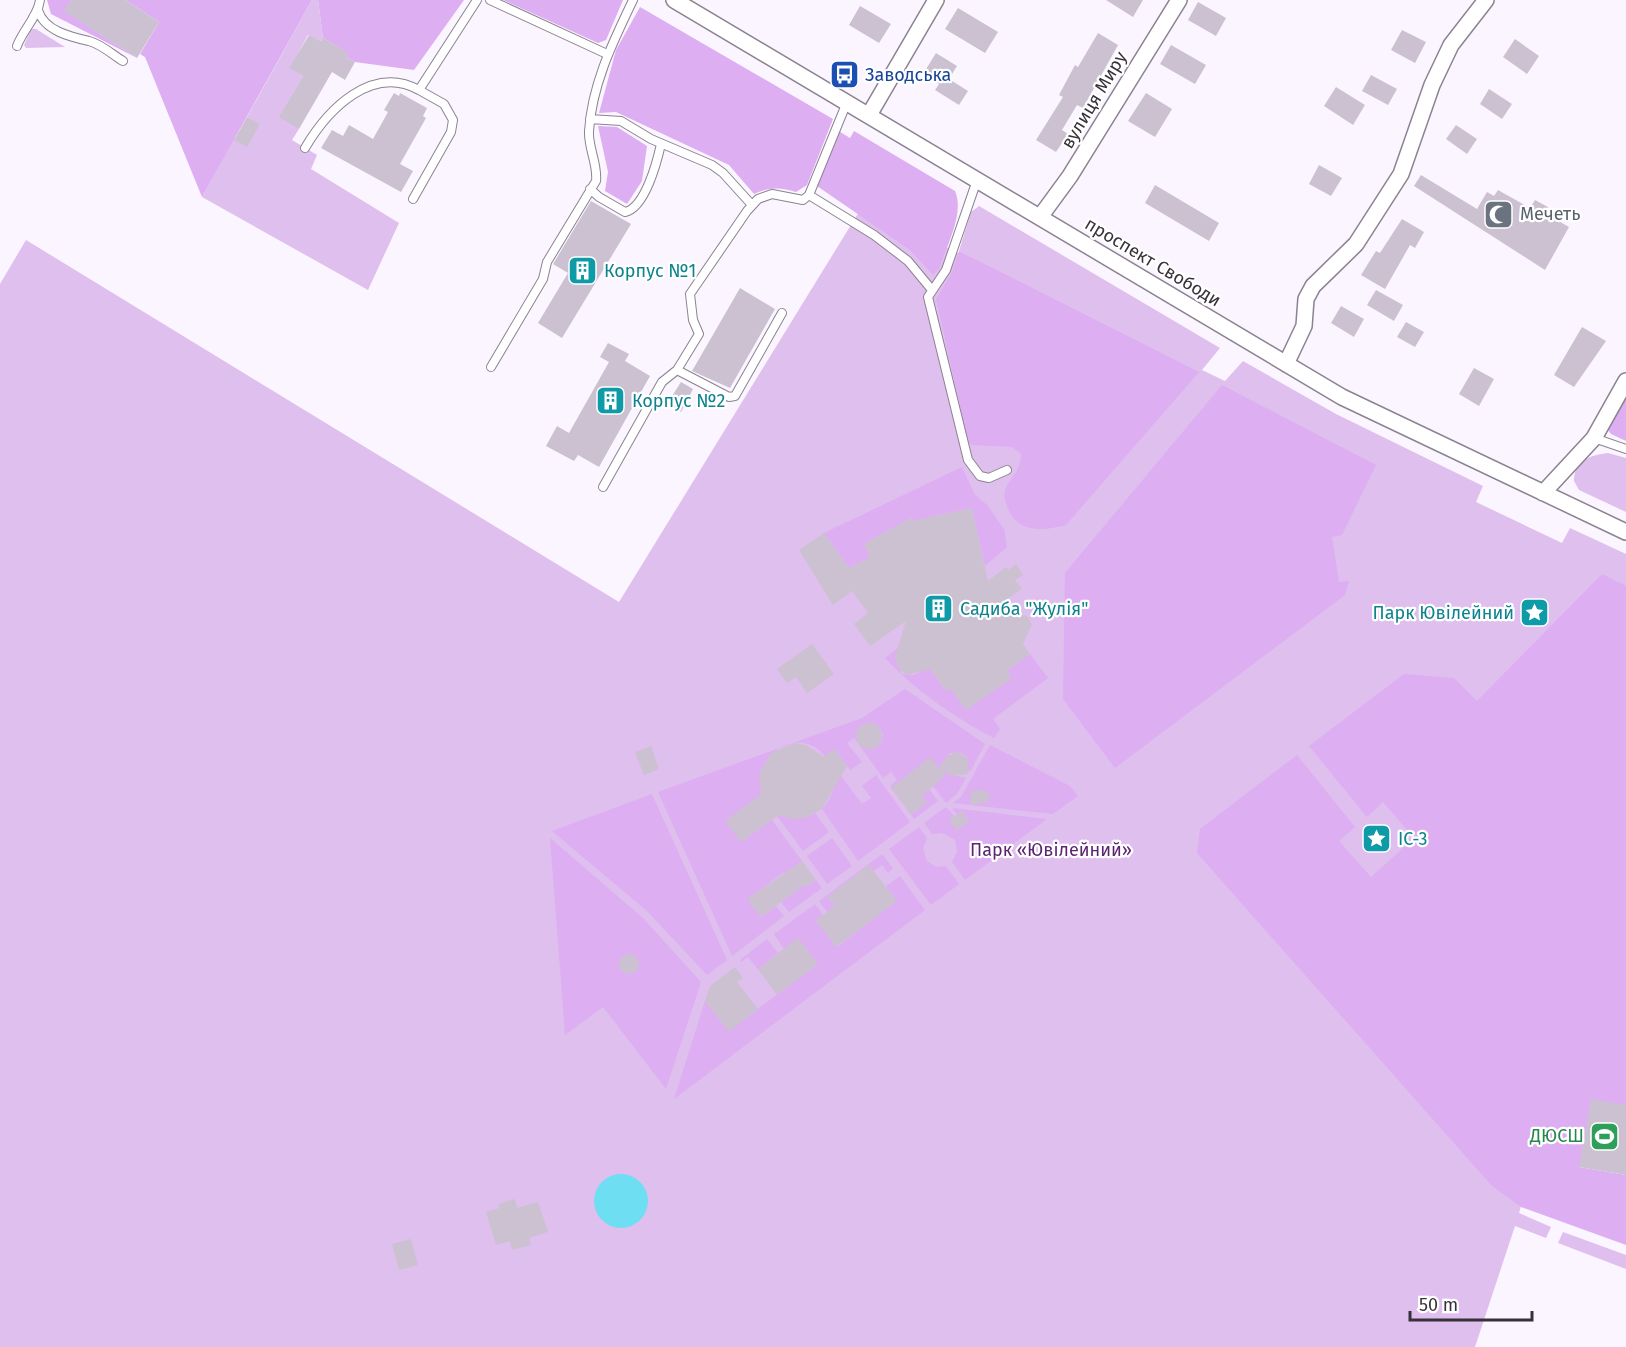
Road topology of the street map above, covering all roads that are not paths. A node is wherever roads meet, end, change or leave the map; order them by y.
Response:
1 (40, 0) edge
2 (477, 0) edge
3 (490, 0) edge
4 (633, 0) edge
5 (936, 0) edge
6 (1179, 0) edge
7 (1486, 0) edge
8 (684, 3) edge
9 (38, 10) junction
10 (16, 46) dead end
11 (607, 54) junction
12 (123, 61) dead end
13 (419, 90) junction
14 (847, 102) junction
15 (869, 115) junction
16 (590, 119) junction
17 (661, 144) junction
18 (305, 148) dead end
19 (977, 180) junction
20 (590, 189) junction
21 (809, 195) junction
22 (413, 200) dead end
23 (752, 205) junction
24 (1040, 217) junction
25 (932, 290) junction
26 (782, 313) dead end
27 (1286, 364) junction
28 (491, 366) dead end
29 (677, 370) junction
30 (1626, 381) edge
31 (1594, 438) junction
32 (1626, 449) edge
33 (1007, 470) dead end
34 (603, 487) dead end
35 (1543, 493) junction
36 (1626, 532) edge

1 - 9 lane
2 - 13 lane
3 - 11 lane
4 - 11 lane
5 - 15 street
6 - 24 street, вулиця Миру
7 - 27 street
8 - 14 street, проспект Свободи
9 - 10 lane
9 - 12 lane
11 - 16 lane
13 - 18 lane
13 - 22 lane
14 - 15 street, проспект Свободи
14 - 21 lane
15 - 19 street, проспект Свободи
16 - 17 lane
16 - 20 lane
17 - 20 lane
17 - 23 lane
19 - 24 street, проспект Свободи
19 - 25 lane
20 - 28 lane
21 - 23 lane
21 - 25 lane
23 - 29 lane
24 - 27 street, проспект Свободи
25 - 33 lane
26 - 29 lane
27 - 35 street, проспект Свободи
29 - 34 lane
30 - 31 street
31 - 32 lane
31 - 35 street
35 - 36 street, проспект Свободи

